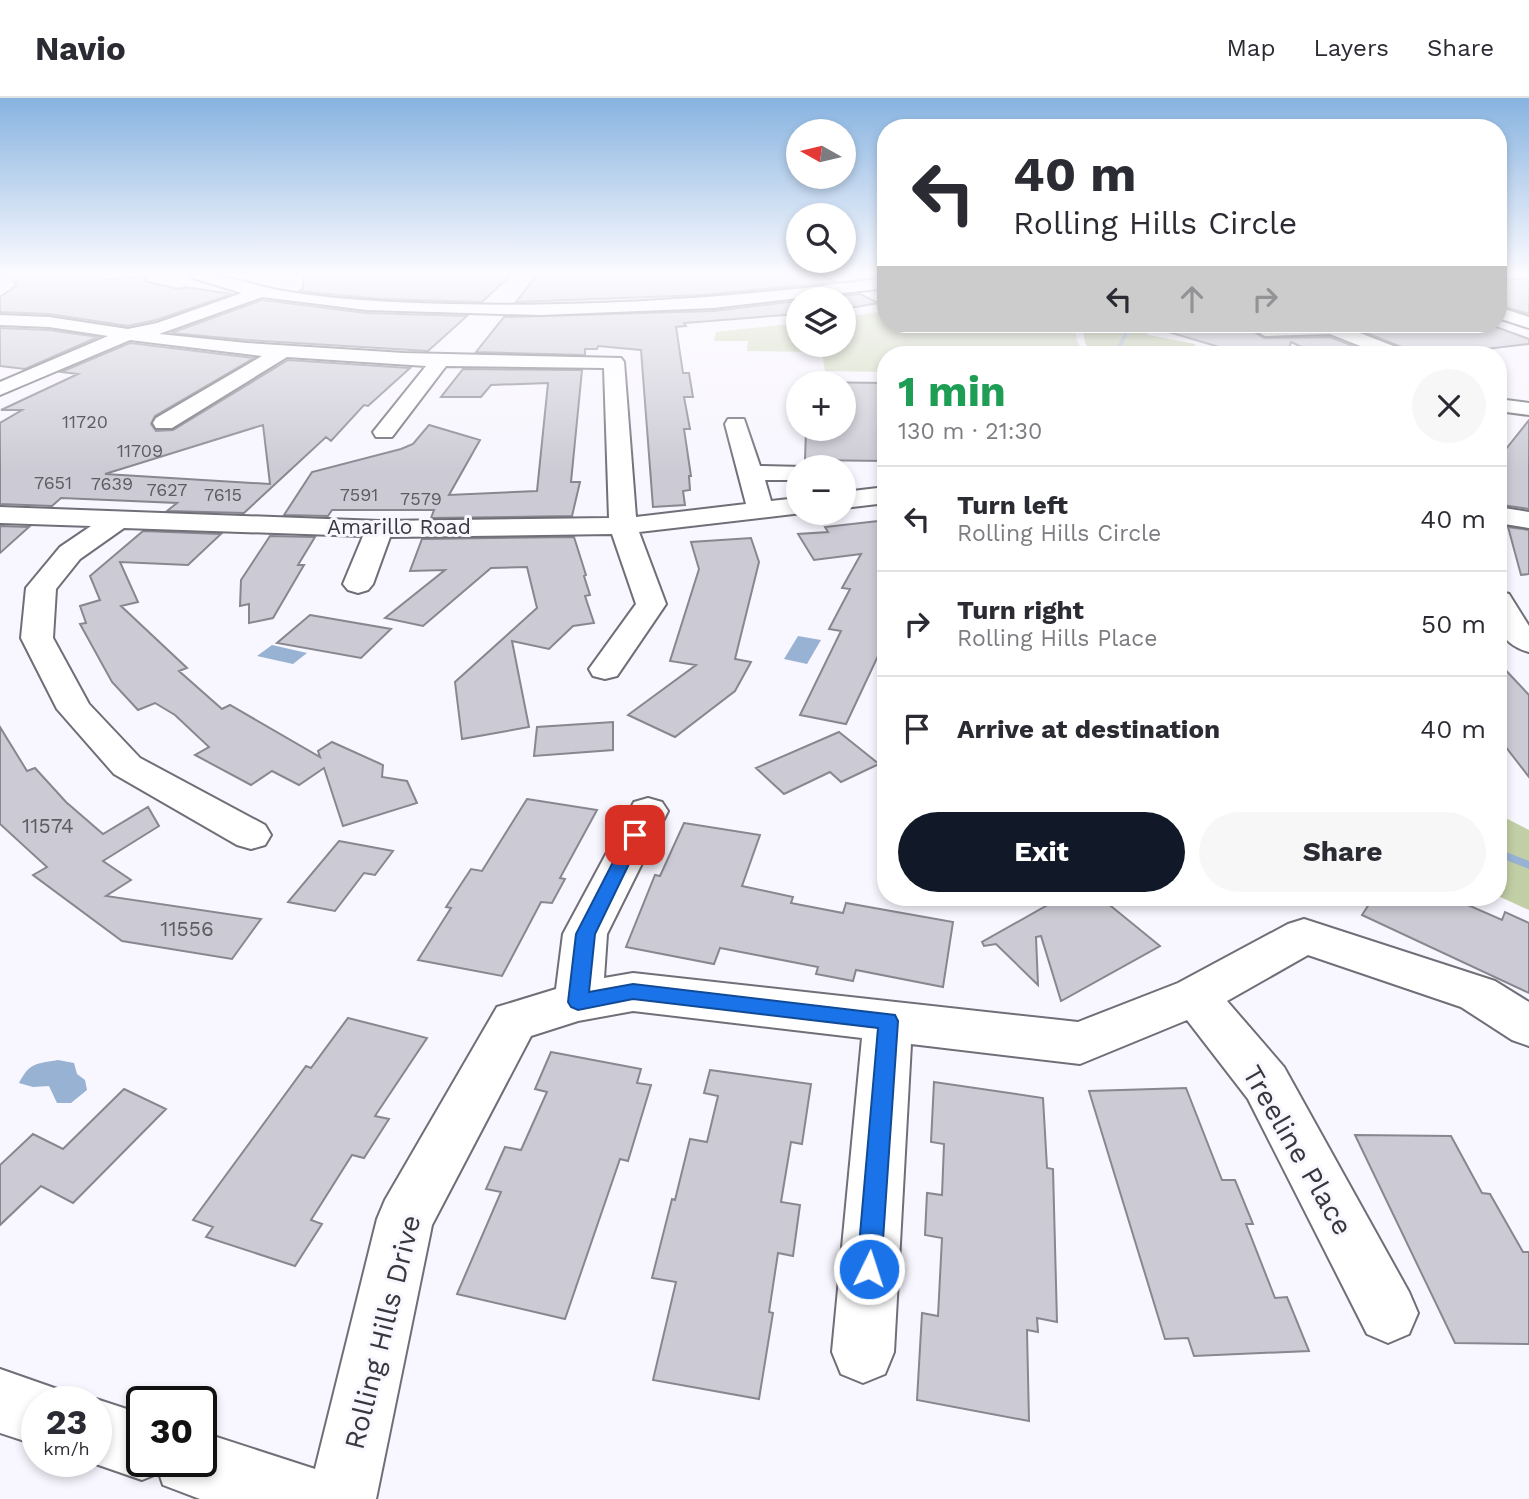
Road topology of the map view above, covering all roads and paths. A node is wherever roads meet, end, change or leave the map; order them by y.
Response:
1 (114, 340) edge
2 (159, 340) edge
3 (282, 352) junction
4 (440, 361) junction
5 (0, 389) edge
6 (1507, 406) edge
7 (1529, 410) edge
8 (164, 423) dead end
9 (736, 424) dead end
10 (384, 432) dead end
11 (750, 473) junction
12 (786, 473) edge
13 (877, 496) edge
14 (856, 499) edge
15 (786, 507) edge
16 (761, 510) junction
17 (0, 516) edge
18 (1507, 516) edge
19 (119, 519) junction
20 (1529, 520) edge
21 (623, 526) junction
22 (380, 529) junction
23 (358, 584) dead end
24 (1507, 619) edge
25 (1515, 635) edge
26 (604, 669) dead end
27 (648, 811) dead end
28 (251, 835) dead end
29 (1195, 996) junction
30 (578, 1002) junction
31 (888, 1021) junction
32 (1529, 1026) edge
33 (1388, 1313) dead end
34 (863, 1352) dead end
35 (0, 1401) edge
36 (21, 1408) edge
37 (217, 1471) edge
38 (305, 1499) edge
39 (342, 1499) edge

1 - 5 street
2 - 3 street
3 - 4 street
3 - 8 street
4 - 10 street
4 - 21 street
6 - 7 street
9 - 11 street
11 - 12 street
11 - 16 street
13 - 14 street
15 - 16 street, Amarillo Road
16 - 21 street, Amarillo Road
17 - 19 street, Amarillo Road
18 - 20 street
19 - 22 street, Amarillo Road
19 - 28 street
21 - 22 street, Amarillo Road
21 - 26 street
22 - 23 street
24 - 25 street
27 - 30 street
29 - 31 street
29 - 32 street
29 - 33 street, Treeline Place
30 - 31 street
30 - 39 street, Rolling Hills Drive
31 - 34 street
35 - 36 street
37 - 38 street

